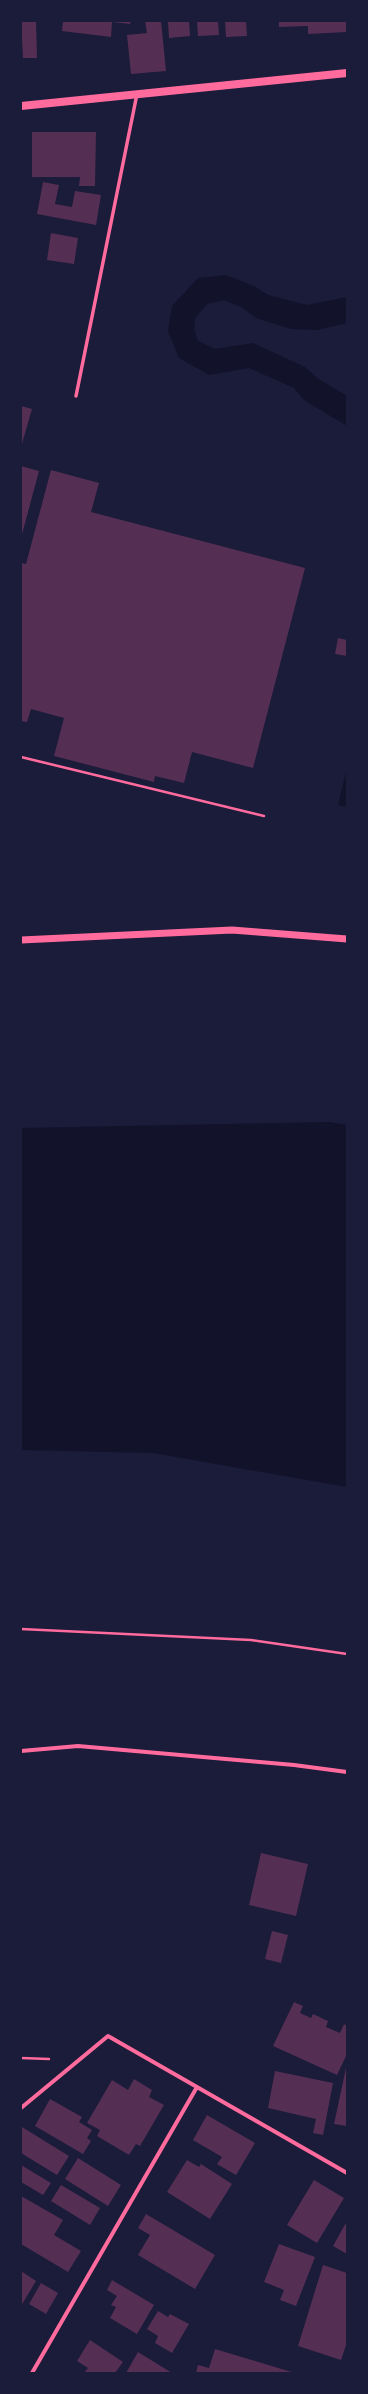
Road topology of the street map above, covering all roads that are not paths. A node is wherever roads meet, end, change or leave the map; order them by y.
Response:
1 (347, 73) edge
2 (138, 93) junction
3 (21, 106) edge
4 (76, 396) dead end
5 (347, 939) edge
6 (21, 940) edge
7 (21, 1751) edge
8 (347, 1772) edge
9 (197, 2087) junction
10 (21, 2108) edge
11 (347, 2173) edge
12 (32, 2373) edge

1 - 2 main road
2 - 3 main road
2 - 4 street
5 - 6 street
7 - 8 street
9 - 10 street
9 - 11 street
9 - 12 street

